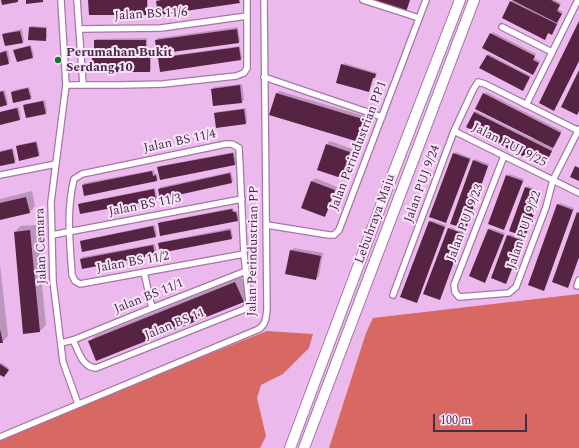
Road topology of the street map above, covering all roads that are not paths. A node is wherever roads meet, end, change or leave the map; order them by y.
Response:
1 (61, 0) edge
2 (77, 0) edge
3 (247, 0) edge
4 (264, 0) edge
5 (363, 0) edge
6 (426, 0) edge
7 (460, 0) edge
8 (474, 0) edge
9 (578, 0) edge
10 (247, 16) junction
11 (419, 18) junction
12 (502, 27) dead end
13 (80, 29) junction
14 (552, 52) junction
15 (264, 77) junction
16 (66, 85) junction
17 (83, 85) junction
18 (526, 105) junction
19 (382, 117) junction
20 (579, 130) edge
21 (454, 131) junction
22 (504, 156) junction
23 (56, 164) junction
24 (0, 175) edge
25 (553, 180) junction
26 (579, 193) edge
27 (242, 199) junction
28 (267, 226) junction
29 (69, 232) junction
30 (52, 235) junction
31 (244, 254) junction
32 (144, 272) junction
33 (246, 272) junction
34 (516, 287) joint
35 (393, 295) dead end
36 (152, 308) junction
37 (73, 340) junction
38 (61, 343) junction
39 (78, 404) junction
40 (0, 437) edge
41 (290, 448) edge
42 (304, 448) edge

1 - 16 street, Jalan Cemara
2 - 13 street
3 - 10 street
4 - 15 street, Jalan Perindustrian PP
5 - 11 street
6 - 11 street, Jalan Perindustrian PP1
7 - 41 highway, Lebuhraya Maju
8 - 42 highway, Lebuhraya Maju
9 - 14 street
10 - 13 street, Jalan BS 11/6
10 - 17 street
11 - 19 street, Jalan Perindustrian PP1
12 - 14 street
13 - 17 street
14 - 18 street
15 - 19 street
15 - 28 street, Jalan Perindustrian PP
16 - 17 street
16 - 23 street, Jalan Cemara
18 - 20 street
18 - 21 street, Jalan PUJ 9/24
19 - 28 street, Jalan Perindustrian PP1
20 - 25 street, Jalan PUJ 9/22
21 - 22 street, Jalan PUJ 9/25
21 - 35 street, Jalan PUJ 9/24
22 - 25 street, Jalan PUJ 9/25
22 - 34 street, Jalan PUJ 9/23
23 - 24 street
23 - 30 street, Jalan Cemara
25 - 26 street, Jalan PUJ 9/25
25 - 34 street, Jalan PUJ 9/22
27 - 29 street, Jalan BS 11/3
27 - 29 street, Jalan BS 11/4
27 - 31 street, Jalan BS 11/4
28 - 39 street, Jalan Perindustrian PP
29 - 30 street, Jalan BS 11/3
29 - 32 street, Jalan BS 11/2
30 - 38 street, Jalan Cemara
31 - 32 street, Jalan BS 11/2
31 - 33 street, Jalan BS 11
32 - 36 street
33 - 36 street, Jalan BS 11/1
33 - 37 street, Jalan BS 11
36 - 37 street, Jalan BS 11/1
37 - 38 street, Jalan BS 11/1
38 - 39 street, Jalan Cemara
39 - 40 street

